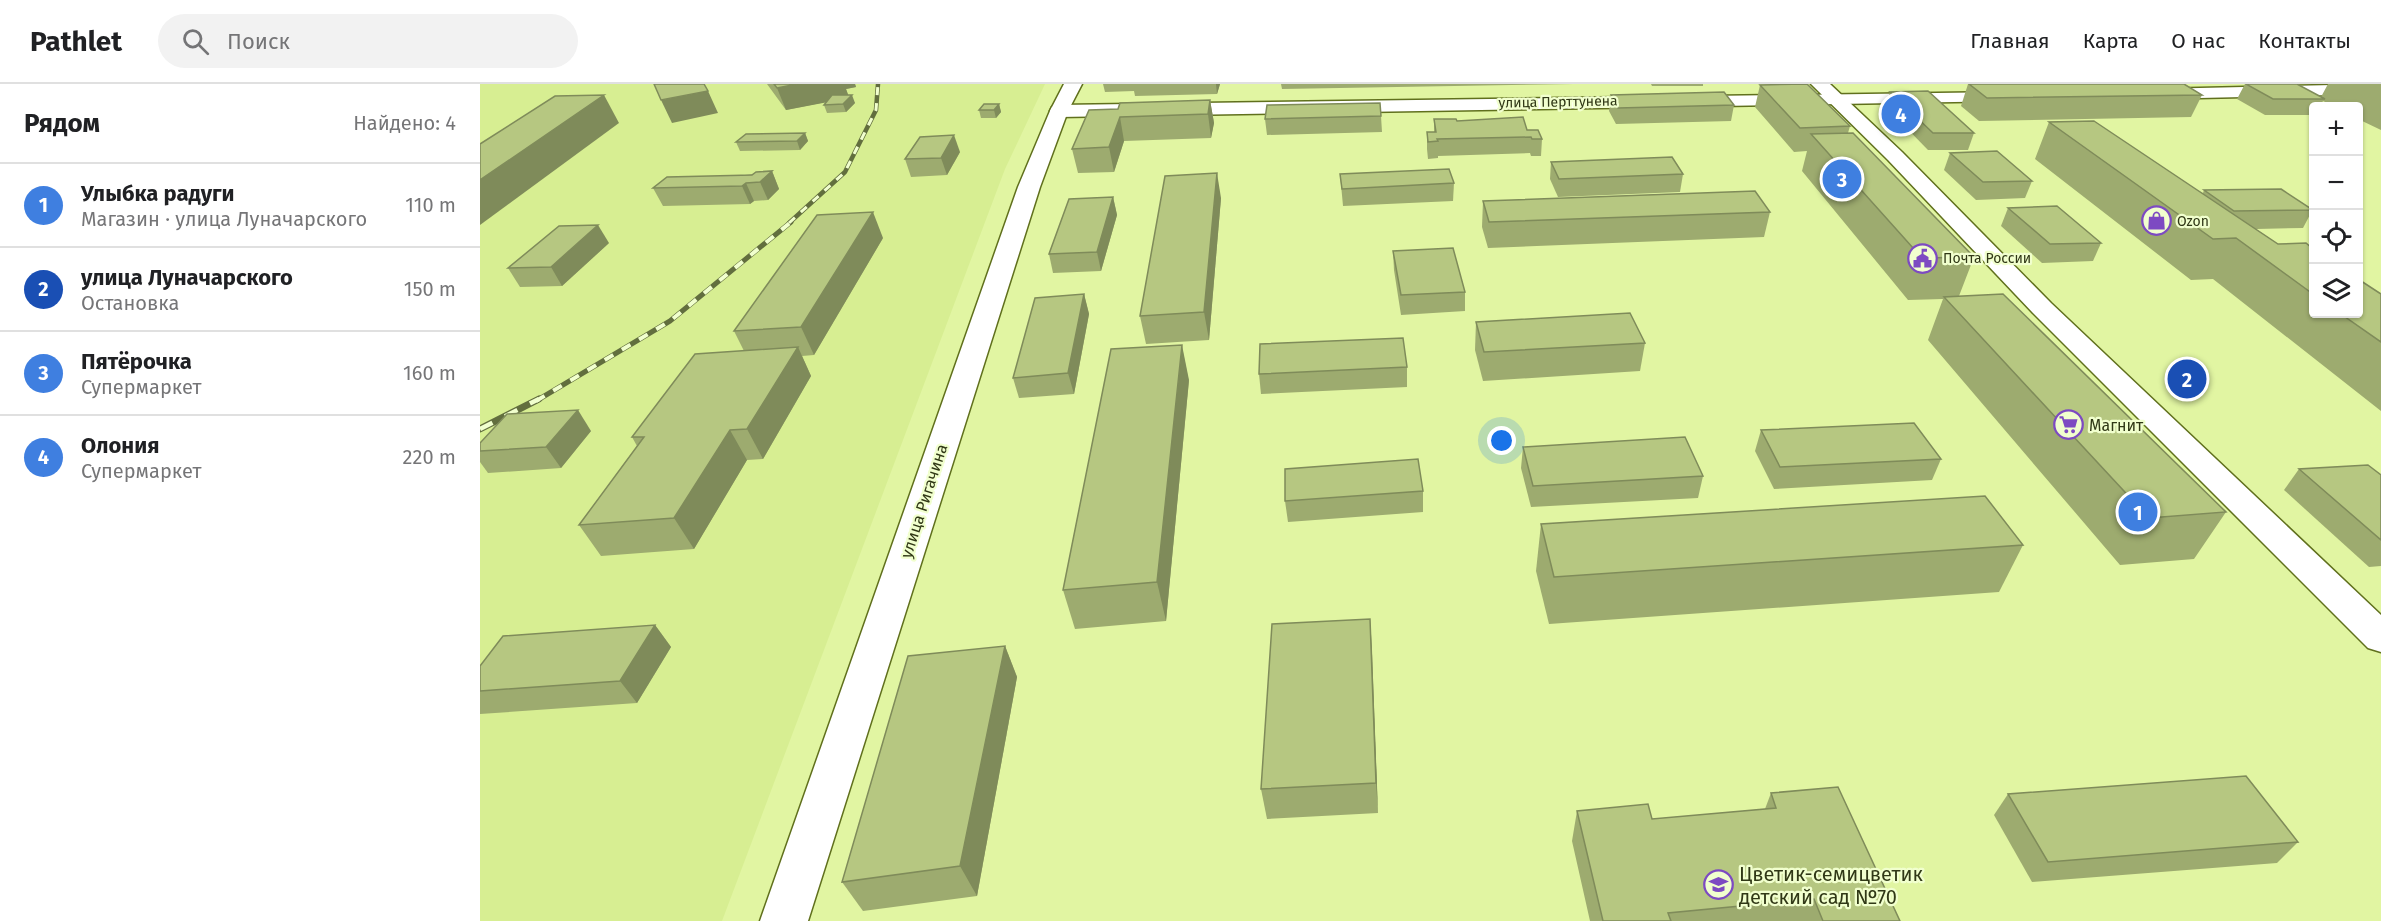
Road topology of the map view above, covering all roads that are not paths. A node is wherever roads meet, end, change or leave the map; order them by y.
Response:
1 (2381, 89) edge
2 (1827, 92) edge
3 (2141, 94) edge
4 (1066, 97) edge
5 (2022, 97) edge
6 (2381, 638) edge
7 (784, 921) edge

1 - 3 street
2 - 4 street, улица Перттунена
2 - 5 street, улица Перттунена
2 - 6 street
4 - 7 street, улица Ригачина

